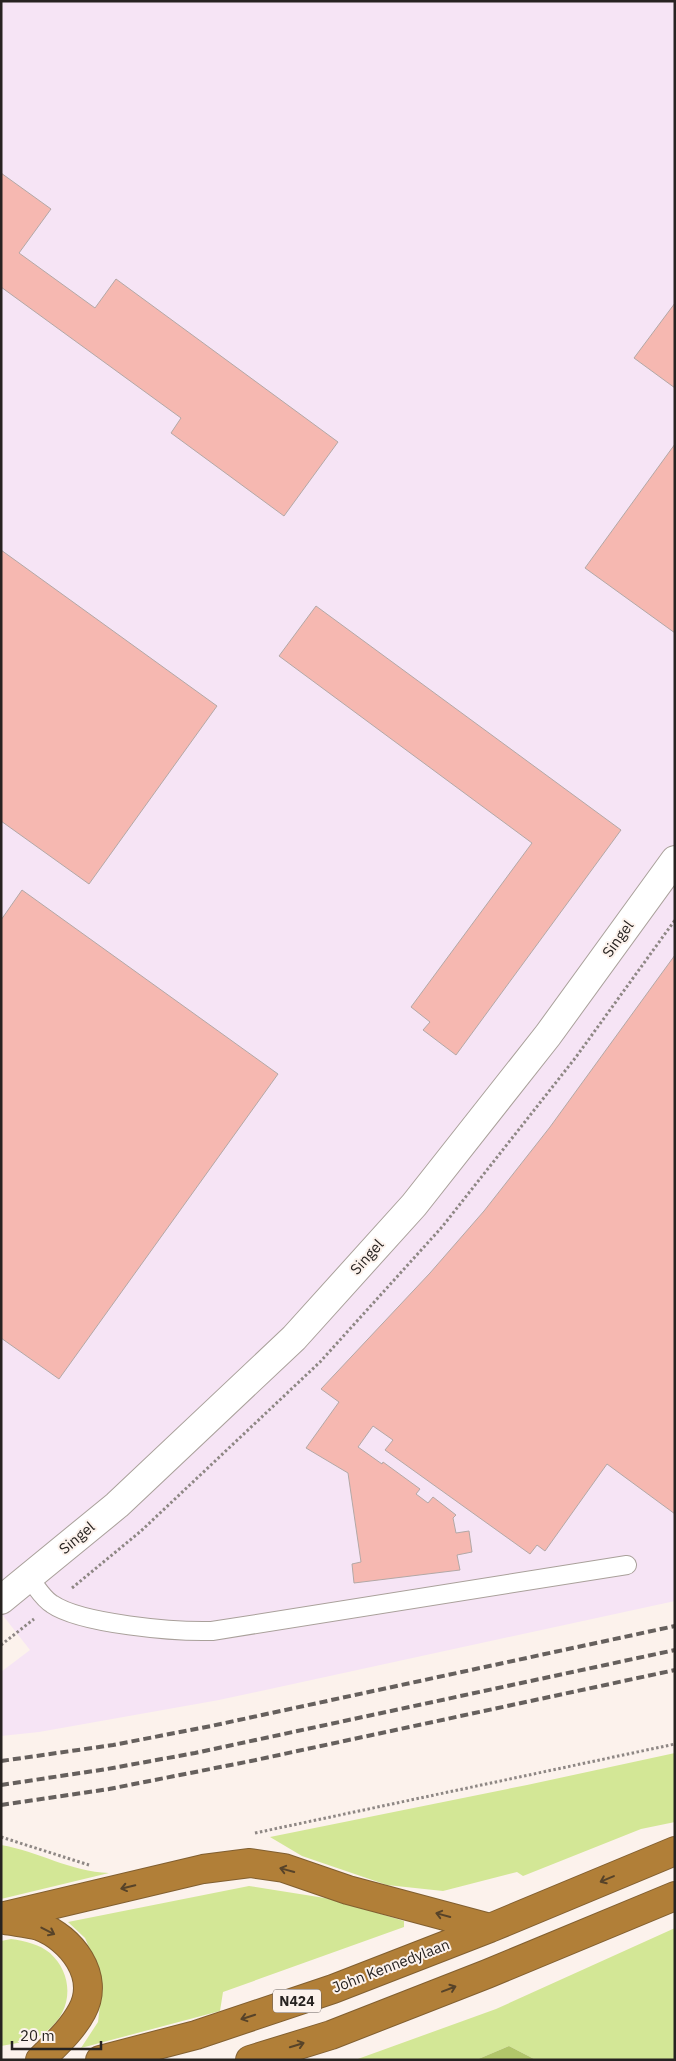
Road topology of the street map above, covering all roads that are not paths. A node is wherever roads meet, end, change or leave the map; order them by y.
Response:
1 (675, 860) edge
2 (627, 1565) dead end
3 (28, 1578) junction
4 (1, 1600) edge
5 (675, 1851) edge
6 (675, 1896) edge
7 (1, 1918) edge
8 (490, 1928) junction
9 (40, 2060) edge
10 (100, 2060) edge
11 (250, 2060) edge

1 - 3 street, Singel
2 - 3 lane
3 - 4 street, Singel
5 -> 8 highway, John Kennedylaan / N424
11 -> 6 highway
8 -> 7 highway
7 -> 9 highway
8 -> 10 highway, John Kennedylaan / N424

